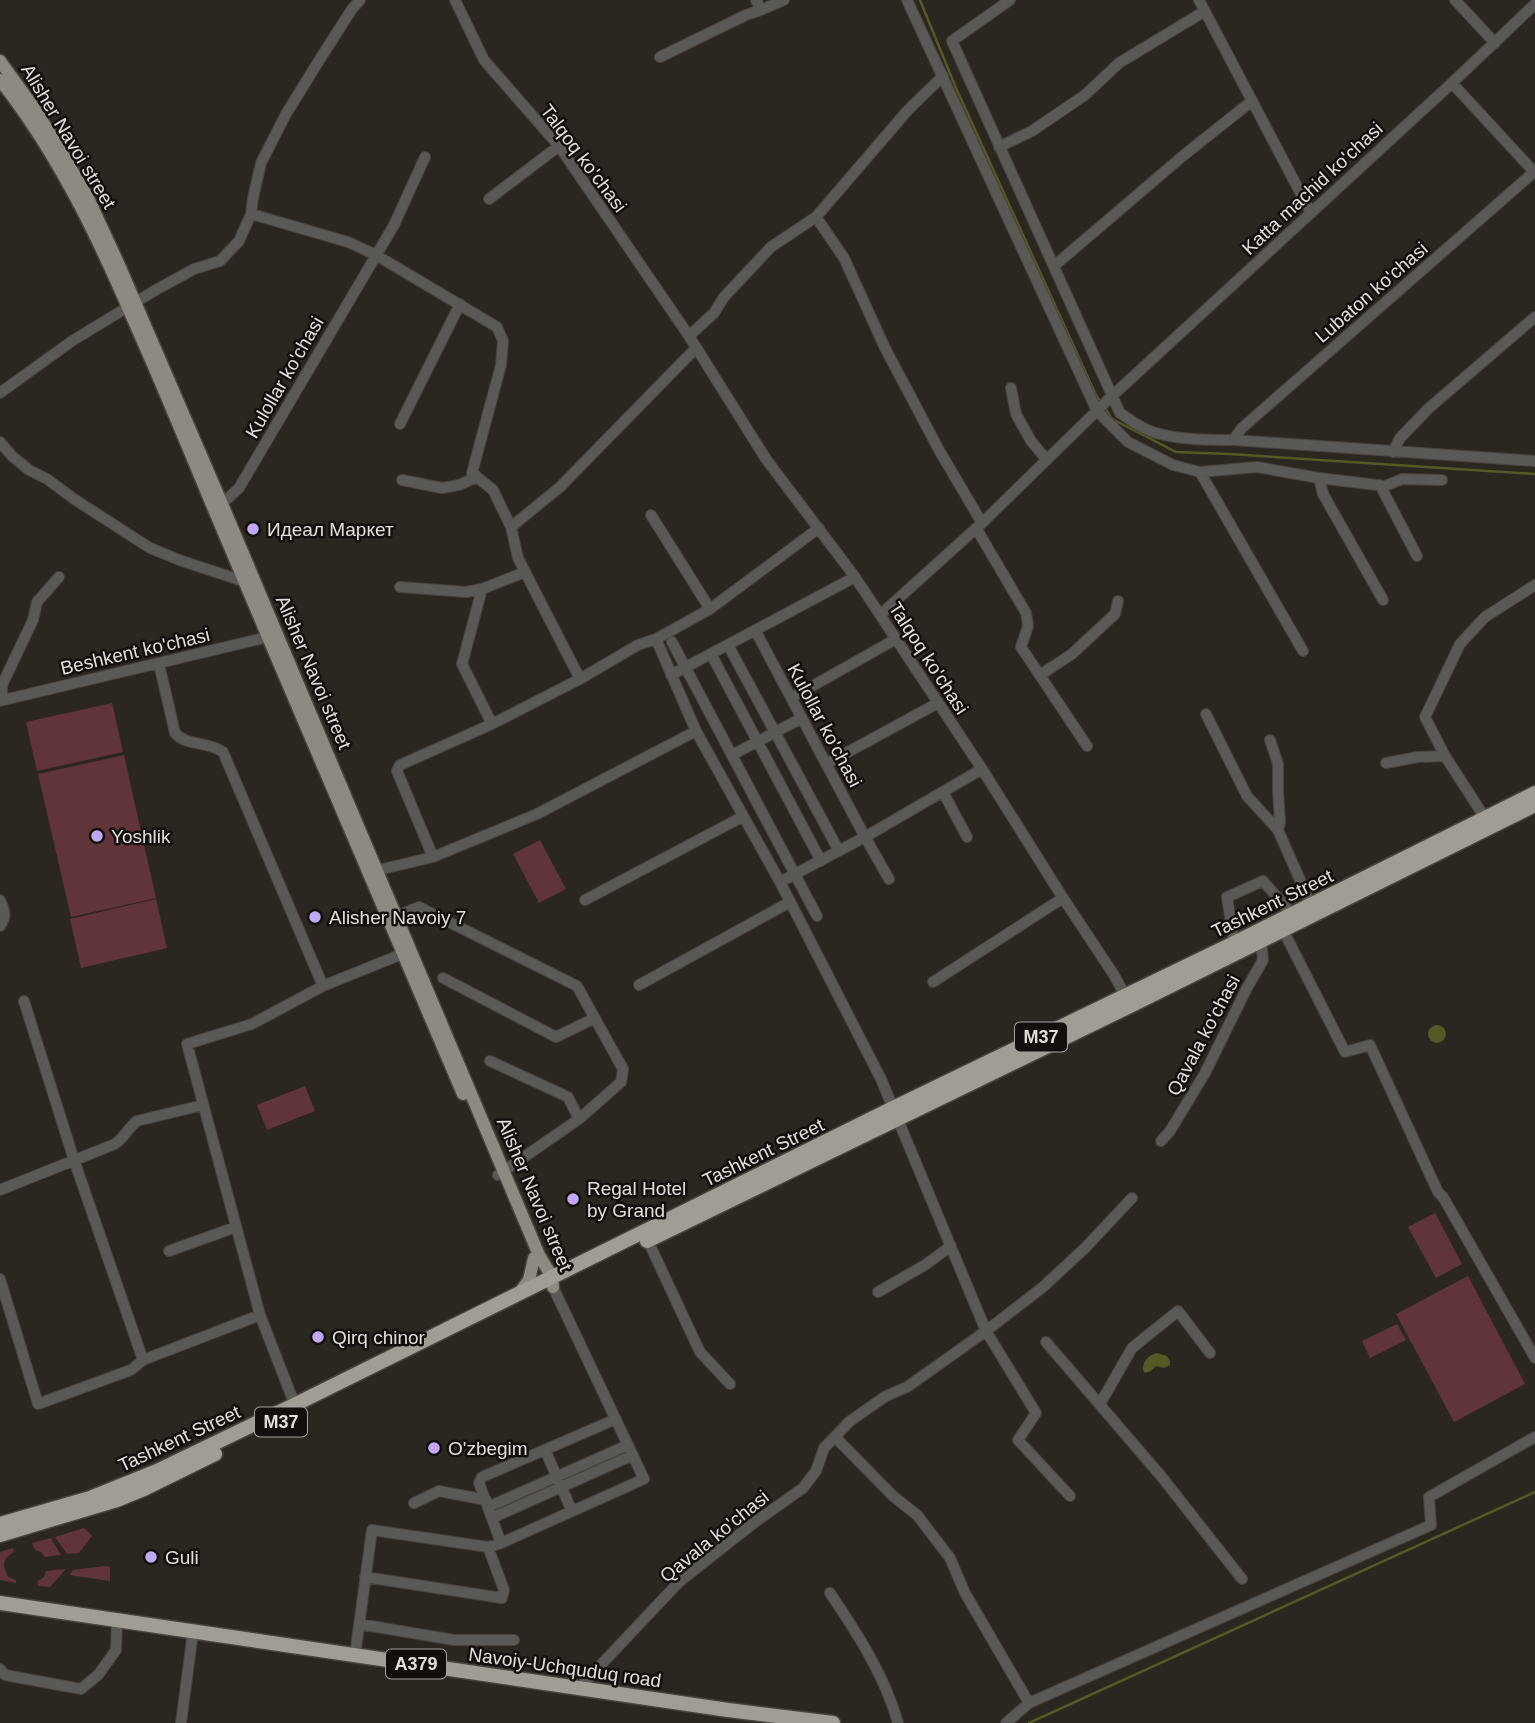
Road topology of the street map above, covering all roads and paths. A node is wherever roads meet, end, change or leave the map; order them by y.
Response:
1 (360, 0) edge
2 (756, 0) edge
3 (784, 0) edge
4 (907, 0) edge
5 (1010, 0) edge
6 (1199, 0) edge
7 (1455, 0) edge
8 (459, 1) edge
9 (1535, 4) edge
10 (761, 10) junction
11 (1205, 11) junction
12 (1495, 43) junction
13 (660, 57) dead end
14 (0, 61) edge
15 (943, 76) junction
16 (0, 80) edge
17 (1452, 83) junction
18 (15, 91) junction
19 (1252, 102) junction
20 (559, 146) junction
21 (999, 147) junction
22 (425, 157) dead end
23 (1535, 172) edge
24 (489, 199) dead end
25 (1311, 213) junction
26 (251, 214) junction
27 (816, 217) junction
28 (376, 255) junction
29 (1054, 266) junction
30 (460, 304) junction
31 (132, 305) junction
32 (1535, 317) edge
33 (688, 336) junction
34 (696, 348) junction
35 (1011, 388) dead end
36 (0, 393) edge
37 (1111, 397) junction
38 (1097, 411) junction
39 (400, 424) dead end
40 (1233, 440) junction
41 (0, 442) edge
42 (1394, 452) junction
43 (1047, 460) junction
44 (1535, 461) edge
45 (1200, 472) junction
46 (477, 477) junction
47 (1319, 478) junction
48 (402, 480) dead end
49 (1441, 480) dead end
50 (1380, 485) junction
51 (218, 505) junction
52 (652, 515) dead end
53 (979, 526) junction
54 (511, 527) junction
55 (819, 528) junction
56 (1417, 556) dead end
57 (525, 572) junction
58 (855, 577) junction
59 (59, 578) dead end
60 (251, 584) junction
61 (1535, 585) edge
62 (400, 586) dead end
63 (482, 589) junction
64 (1383, 600) dead end
65 (1118, 601) dead end
66 (710, 610) junction
67 (880, 614) junction
68 (755, 631) junction
69 (273, 636) junction
70 (656, 639) junction
71 (896, 639) junction
72 (672, 642) dead end
73 (728, 645) junction
74 (1304, 651) dead end
75 (711, 654) junction
76 (159, 664) junction
77 (686, 667) junction
78 (671, 675) junction
79 (1040, 675) junction
80 (580, 679) junction
81 (791, 698) junction
82 (1, 701) edge
83 (938, 703) junction
84 (1206, 715) dead end
85 (802, 718) junction
86 (492, 724) junction
87 (696, 731) junction
88 (775, 732) junction
89 (1270, 740) dead end
90 (758, 741) junction
91 (1087, 746) dead end
92 (732, 755) junction
93 (1445, 755) junction
94 (1386, 763) dead end
95 (826, 764) junction
96 (982, 769) junction
97 (943, 792) junction
98 (1535, 793) edge
99 (1535, 805) edge
100 (742, 817) junction
101 (1485, 818) junction
102 (1278, 830) junction
103 (967, 836) dead end
104 (865, 837) junction
105 (839, 851) junction
106 (433, 857) junction
107 (821, 861) junction
108 (372, 871) junction
109 (795, 874) junction
110 (889, 879) dead end
111 (780, 882) junction
112 (1063, 898) junction
113 (0, 900) edge
114 (585, 900) dead end
115 (790, 902) junction
116 (1311, 905) junction
117 (1292, 914) junction
118 (396, 916) junction
119 (817, 916) dead end
120 (0, 926) edge
121 (1283, 930) junction
122 (1261, 941) junction
123 (1234, 943) junction
124 (402, 954) junction
125 (443, 978) dead end
126 (933, 982) dead end
127 (639, 985) dead end
128 (323, 986) junction
129 (1128, 1001) junction
130 (24, 1002) dead end
131 (595, 1018) junction
132 (490, 1061) dead end
133 (203, 1105) junction
134 (896, 1114) junction
135 (579, 1119) junction
136 (1161, 1141) dead end
137 (74, 1160) junction
138 (501, 1173) junction
139 (0, 1190) edge
140 (1132, 1198) dead end
141 (236, 1227) junction
142 (648, 1241) junction
143 (951, 1246) junction
144 (169, 1251) dead end
145 (537, 1256) junction
146 (576, 1265) junction
147 (0, 1279) edge
148 (550, 1281) junction
149 (520, 1292) junction
150 (878, 1292) dead end
151 (260, 1315) junction
152 (986, 1331) junction
153 (1046, 1342) dead end
154 (1210, 1353) dead end
155 (1535, 1358) edge
156 (143, 1360) junction
157 (730, 1384) dead end
158 (1100, 1404) junction
159 (296, 1409) junction
160 (616, 1419) junction
161 (835, 1437) junction
162 (1535, 1437) edge
163 (628, 1445) junction
164 (545, 1450) junction
165 (633, 1455) junction
166 (557, 1477) junction
167 (561, 1487) junction
168 (1070, 1496) dead end
169 (414, 1503) dead end
170 (487, 1504) junction
171 (572, 1511) junction
172 (492, 1518) junction
173 (0, 1524) edge
174 (0, 1535) edge
175 (501, 1543) junction
176 (488, 1546) junction
177 (365, 1577) junction
178 (1242, 1579) dead end
179 (830, 1593) dead end
180 (0, 1603) edge
181 (117, 1620) junction
182 (359, 1624) junction
183 (193, 1632) junction
184 (514, 1640) dead end
185 (355, 1656) junction
186 (0, 1669) edge
187 (579, 1688) junction
188 (1029, 1703) junction
189 (181, 1723) edge
190 (833, 1723) edge
191 (898, 1723) edge
192 (1006, 1723) edge

1 - 26 street
2 - 10 street
3 - 10 street
4 - 15 street
5 - 21 street
6 - 11 street
7 - 12 street
8 - 20 street, Talqoq ko'chasi
9 - 12 street, Katta machid ko'chasi
10 - 13 street
11 - 19 street
11 - 21 street
12 - 17 street, Katta machid ko'chasi
14 - 18 main road, Alisher Navoi street
15 - 27 street
15 - 38 street
16 - 18 main road, Alisher Navoi street
17 - 23 street, Lubaton ko'chasi
17 - 25 street, Katta machid ko'chasi
18 - 31 main road, Alisher Navoi street
19 - 25 street
19 - 29 street
20 - 24 street
20 - 33 street, Talqoq ko'chasi
21 - 29 street
22 - 28 street, Kulollar ko'chasi
23 - 40 street, Lubaton ko'chasi
25 - 37 street, Katta machid ko'chasi
26 - 28 street
26 - 31 street
27 - 33 street
27 - 53 street
28 - 30 street
28 - 51 street, Kulollar ko'chasi
29 - 37 street
30 - 39 street
30 - 46 street
31 - 36 street
31 - 51 main road, Alisher Navoi street
32 - 42 street
33 - 34 street, Talqoq ko'chasi
34 - 54 street
34 - 55 street, Talqoq ko'chasi
35 - 43 street
37 - 38 street, Katta machid ko'chasi
37 - 40 street
38 - 43 street, Katta machid ko'chasi
38 - 45 street
40 - 42 street
41 - 60 street
42 - 44 street
43 - 53 street, Katta machid ko'chasi
45 - 47 street
45 - 74 street
46 - 48 street
46 - 54 street
47 - 50 street
47 - 64 street
49 - 50 street
50 - 56 street
51 - 60 main road, Alisher Navoi street
52 - 66 street
53 - 67 street, Katta machid ko'chasi
53 - 79 street
54 - 57 street
55 - 58 street, Talqoq ko'chasi
55 - 66 street
57 - 63 street
57 - 80 street
58 - 67 street, Talqoq ko'chasi
58 - 68 street
59 - 82 street
60 - 69 main road, Alisher Navoi street
61 - 93 street
62 - 63 street
63 - 86 street
65 - 79 street
66 - 70 street
67 - 71 street, Talqoq ko'chasi
68 - 73 street
68 - 81 street, Kulollar ko'chasi
69 - 76 street, Beshkent ko'chasi
69 - 108 main road, Alisher Navoi street
70 - 78 street
70 - 80 street
71 - 81 street
71 - 83 street, Talqoq ko'chasi
72 - 77 street
73 - 75 street
73 - 88 street
75 - 77 street
75 - 90 street
76 - 82 street, Beshkent ko'chasi
76 - 128 street
77 - 78 street
77 - 92 street
78 - 87 street
79 - 91 street
80 - 86 street
81 - 85 street, Kulollar ko'chasi
83 - 95 street
83 - 96 street, Talqoq ko'chasi
84 - 102 street
85 - 88 street
85 - 95 street, Kulollar ko'chasi
86 - 106 street
87 - 100 street
87 - 106 street
88 - 90 street
88 - 105 street
89 - 102 street
90 - 92 street
90 - 107 street
92 - 109 street
93 - 94 street
93 - 101 street
95 - 104 street, Kulollar ko'chasi
96 - 97 street
96 - 112 street, Talqoq ko'chasi
97 - 103 street
97 - 104 street
98 - 101 highway, Tashkent Street / M37
99 - 121 highway, Tashkent Street / M37
100 - 111 street
100 - 114 street
101 - 116 highway, Tashkent Street / M37
102 - 116 street
104 - 105 street
104 - 110 street, Kulollar ko'chasi
105 - 107 street
106 - 108 street
107 - 109 street
108 - 118 main road, Alisher Navoi street
108 - 124 main road, Alisher Navoi street
109 - 111 street
109 - 119 street
111 - 115 street
112 - 126 street
112 - 129 street, Talqoq ko'chasi
113 - 120 street
115 - 127 street
115 - 134 street
116 - 117 highway, Tashkent Street / M37
117 - 123 highway, Tashkent Street / M37
117 - 123 street
118 - 131 street
118 - 138 main road, Alisher Navoi street
121 - 122 highway, Tashkent Street / M37
121 - 155 street
122 - 129 highway, Tashkent Street / M37
122 - 136 street, Qavala ko'chasi
123 - 129 highway, Tashkent Street / M37
124 - 128 street
124 - 138 main road, Alisher Navoi street
125 - 131 street
128 - 133 street
129 - 134 highway, Tashkent Street / M37
130 - 137 street
131 - 135 street
132 - 135 street
133 - 137 street
133 - 141 street
134 - 142 highway, Tashkent Street / M37
134 - 143 street
134 - 146 highway, Tashkent Street / M37
135 - 138 street
137 - 139 street
137 - 156 street
138 - 145 main road, Alisher Navoi street
140 - 152 street, Qavala ko'chasi
141 - 144 street
141 - 151 street
142 - 148 highway, Tashkent Street / M37
142 - 157 street
143 - 150 street
143 - 152 street
145 - 146 main road
145 - 148 main road, Alisher Navoi street
145 - 149 main road
146 - 148 highway, Tashkent Street / M37
147 - 156 street
148 - 149 highway, Tashkent Street / M37
148 - 159 highway, Tashkent Street / M37
148 - 160 street
149 - 159 highway, Tashkent Street / M37
151 - 156 street
151 - 159 street
152 - 161 street, Qavala ko'chasi
152 - 168 street
153 - 158 street
154 - 158 street
158 - 178 street
159 - 173 highway, Tashkent Street / M37
159 - 174 highway, Tashkent Street / M37
160 - 163 street
160 - 164 street
161 - 187 street, Qavala ko'chasi
161 - 188 street
162 - 188 street
163 - 165 street
163 - 166 street
164 - 166 street
164 - 170 street
165 - 167 street
165 - 171 street
166 - 167 street
166 - 170 street
167 - 171 street
167 - 172 street
169 - 170 street
170 - 172 street
171 - 175 street
172 - 175 street
175 - 176 street
176 - 177 street
176 - 177 street
177 - 182 street
179 - 191 street
180 - 181 highway, Navoiy-Uchquduq road / A379
181 - 183 highway, Navoiy-Uchquduq road / A379
181 - 186 street
182 - 184 street
182 - 185 street
183 - 185 highway, Navoiy-Uchquduq road / A379
183 - 189 street
185 - 187 highway, Navoiy-Uchquduq road / A379
187 - 190 highway, Navoiy-Uchquduq road / A379
188 - 192 street

